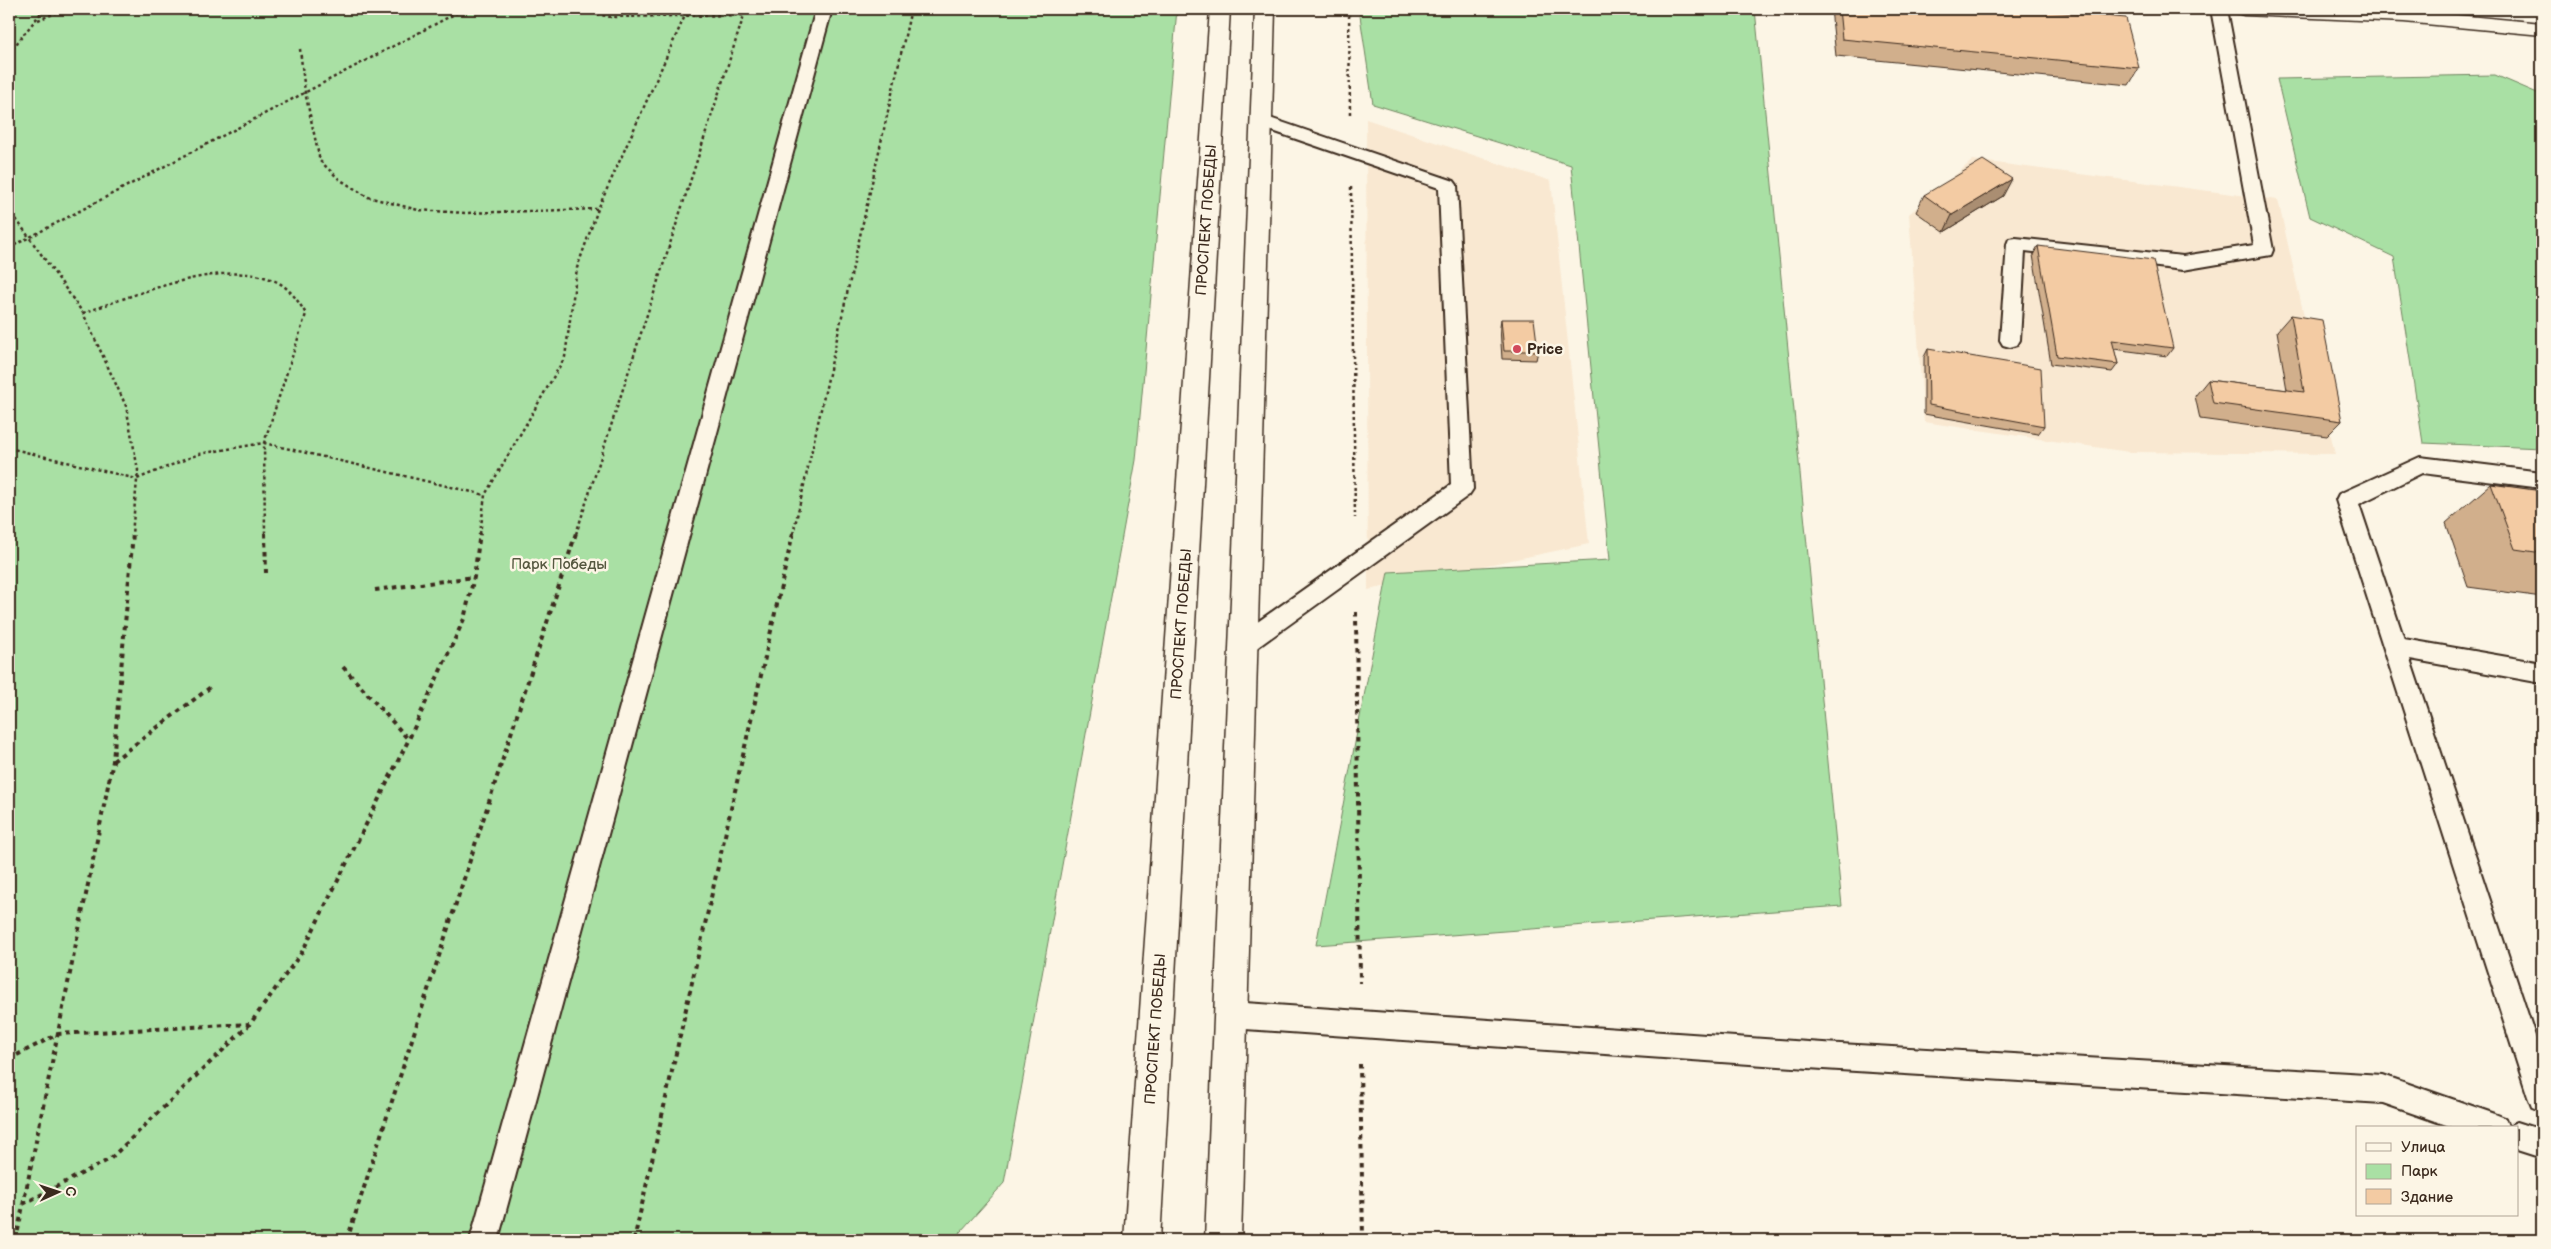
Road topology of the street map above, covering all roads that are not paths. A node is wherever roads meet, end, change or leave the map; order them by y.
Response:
1 (824, 9) edge
2 (1220, 9) edge
3 (1265, 9) edge
4 (2219, 9) edge
5 (2244, 9) edge
6 (2404, 12) edge
7 (2542, 29) edge
8 (1261, 121) junction
9 (2010, 340) dead end
10 (2542, 480) edge
11 (1243, 645) junction
12 (2395, 647) junction
13 (2542, 673) edge
14 (1230, 1015) junction
15 (2542, 1097) edge
16 (2489, 1126) edge
17 (2518, 1136) edge
18 (2542, 1144) edge
19 (484, 1240) edge
20 (1142, 1240) edge
21 (1223, 1240) edge

1 - 19 lane
2 - 20 main road, ПРОСПЕКТ ПОБЕДЫ
3 - 8 main road
4 - 9 lane
5 - 6 main road
6 - 7 main road
8 - 11 main road
8 - 11 lane
10 - 12 lane
11 - 14 main road
12 - 13 lane
12 - 15 lane
14 - 16 lane
14 - 21 main road
17 - 18 lane

